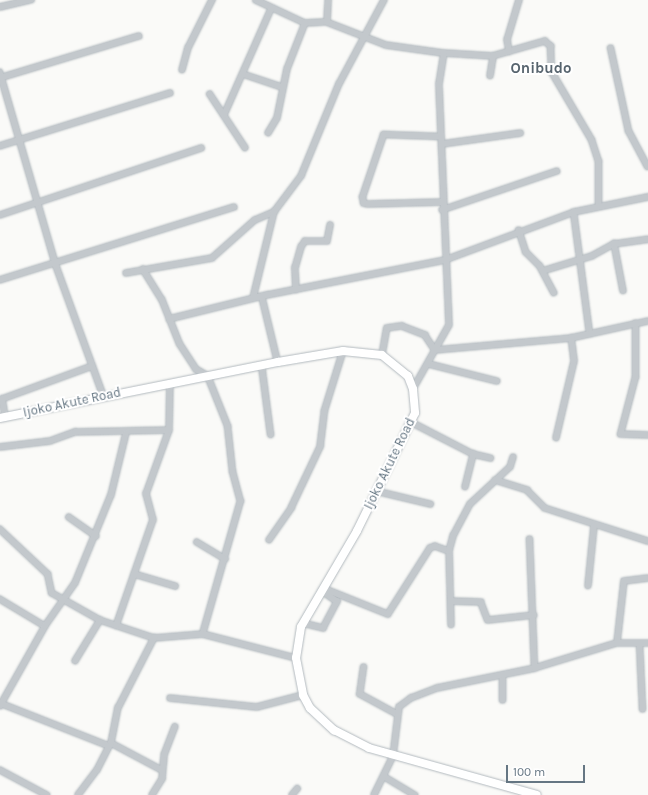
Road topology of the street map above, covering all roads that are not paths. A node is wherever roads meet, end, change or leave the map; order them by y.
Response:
1 (31, 0) edge
2 (212, 0) edge
3 (258, 0) edge
4 (328, 0) edge
5 (384, 0) edge
6 (519, 0) edge
7 (0, 7) edge
8 (271, 9) junction
9 (327, 22) junction
10 (305, 23) junction
11 (139, 36) dead end
12 (365, 38) junction
13 (611, 48) dead end
14 (509, 52) junction
15 (444, 53) junction
16 (493, 56) junction
17 (182, 70) dead end
18 (243, 74) junction
19 (1, 76) edge
20 (490, 76) dead end
21 (282, 87) junction
22 (170, 92) dead end
23 (210, 94) dead end
24 (224, 115) junction
25 (268, 133) dead end
26 (520, 133) dead end
27 (441, 137) junction
28 (18, 140) junction
29 (442, 144) junction
30 (0, 146) edge
31 (245, 147) dead end
32 (201, 148) dead end
33 (648, 166) edge
34 (557, 171) dead end
35 (648, 197) edge
36 (442, 202) junction
37 (37, 203) junction
38 (599, 206) junction
39 (234, 207) dead end
40 (442, 210) junction
41 (274, 212) junction
42 (574, 212) junction
43 (0, 215) edge
44 (330, 225) dead end
45 (519, 230) junction
46 (648, 239) edge
47 (614, 244) junction
48 (444, 260) junction
49 (579, 260) junction
50 (56, 265) junction
51 (143, 269) junction
52 (543, 271) junction
53 (126, 273) dead end
54 (0, 280) edge
55 (296, 290) junction
56 (623, 291) dead end
57 (554, 292) dead end
58 (262, 296) junction
59 (253, 298) junction
60 (169, 319) junction
61 (648, 321) edge
62 (636, 323) junction
63 (590, 334) junction
64 (571, 338) junction
65 (435, 350) junction
66 (343, 351) junction
67 (382, 355) junction
68 (278, 362) junction
69 (429, 364) junction
70 (262, 365) junction
71 (92, 366) junction
72 (208, 376) junction
73 (498, 381) dead end
74 (170, 384) junction
75 (413, 389) junction
76 (104, 397) junction
77 (1, 399) edge
78 (3, 417) edge
79 (413, 423) junction
80 (169, 430) junction
81 (126, 433) junction
82 (271, 434) dead end
83 (648, 435) edge
84 (556, 438) dead end
85 (0, 447) edge
86 (473, 454) junction
87 (513, 457) dead end
88 (491, 458) dead end
89 (495, 480) junction
90 (465, 487) dead end
91 (376, 491) junction
92 (430, 504) dead end
93 (69, 517) dead end
94 (594, 526) junction
95 (0, 529) edge
96 (96, 536) junction
97 (530, 539) dead end
98 (269, 540) dead end
99 (648, 541) edge
100 (198, 542) dead end
101 (449, 551) junction
102 (224, 559) junction
103 (134, 574) junction
104 (648, 578) edge
105 (175, 586) dead end
106 (588, 586) dead end
107 (322, 590) junction
108 (0, 599) edge
109 (66, 600) junction
110 (451, 601) junction
111 (534, 614) junction
112 (100, 620) junction
113 (303, 623) junction
114 (45, 626) junction
115 (116, 626) junction
116 (451, 626) dead end
117 (203, 634) junction
118 (154, 638) junction
119 (618, 643) junction
120 (640, 643) junction
121 (648, 643) edge
122 (296, 658) junction
123 (75, 661) dead end
124 (364, 667) dead end
125 (534, 668) junction
126 (503, 676) junction
127 (303, 695) junction
128 (170, 698) dead end
129 (503, 700) dead end
130 (0, 704) edge
131 (643, 709) dead end
132 (397, 714) junction
133 (175, 727) dead end
134 (110, 744) junction
135 (393, 756) junction
136 (0, 770) edge
137 (162, 770) junction
138 (385, 777) junction
139 (297, 789) dead end
140 (47, 795) edge
141 (78, 795) edge
142 (152, 795) edge
143 (292, 795) edge
144 (374, 795) edge
145 (415, 795) edge
146 (537, 795) edge

1 - 7 street
2 - 17 street
3 - 8 street
4 - 9 street
5 - 12 street
6 - 14 street
8 - 10 street
8 - 18 street
9 - 10 street
9 - 12 street
10 - 21 street
11 - 19 street
12 - 15 street
12 - 41 street
13 - 33 street
14 - 16 street
14 - 38 street
15 - 16 street
15 - 27 street
16 - 20 street
18 - 21 street
18 - 24 street
19 - 28 street
21 - 25 street
22 - 28 street
23 - 24 street
24 - 31 street
26 - 29 street
27 - 29 street
27 - 36 street
28 - 30 street
28 - 37 street
29 - 36 street
32 - 37 street
34 - 40 street
35 - 38 street
36 - 40 street
37 - 43 street
37 - 50 street
38 - 42 street
39 - 50 street
40 - 48 street
41 - 51 street
41 - 59 street
42 - 45 street
42 - 49 street
44 - 55 street
45 - 48 street
45 - 52 street
46 - 47 street
47 - 49 street
47 - 56 street
48 - 55 street
48 - 65 street
49 - 52 street
49 - 63 street
50 - 54 street
50 - 71 street
51 - 53 street
51 - 60 street
52 - 57 street
55 - 58 street
58 - 59 street
58 - 68 street
59 - 60 street
60 - 72 street
61 - 62 street
62 - 63 street
62 - 83 street
63 - 64 street
64 - 65 street
64 - 84 street
65 - 67 street
65 - 69 street
66 - 67 main road, Ijoko Akute Road
66 - 68 main road, Ijoko Akute Road
66 - 98 street
67 - 75 main road, Ijoko Akute Road
68 - 70 main road, Ijoko Akute Road
69 - 73 street
69 - 75 street
70 - 72 main road, Ijoko Akute Road
70 - 82 street
71 - 76 street
71 - 77 street
72 - 74 main road, Ijoko Akute Road
72 - 102 street
74 - 76 main road, Ijoko Akute Road
74 - 80 street
75 - 79 main road, Ijoko Akute Road
76 - 78 main road, Ijoko Akute Road
77 - 78 street
79 - 86 street
79 - 91 main road, Ijoko Akute Road
80 - 81 street
80 - 103 street
81 - 85 street
81 - 96 street
86 - 88 street
86 - 90 street
87 - 89 street
89 - 94 street
89 - 101 street
91 - 92 street
91 - 107 main road, Ijoko Akute Road
93 - 96 street
94 - 99 street
94 - 106 street
95 - 109 street
96 - 109 street
97 - 111 street
100 - 102 street
101 - 107 street
101 - 110 street
102 - 117 street
103 - 105 street
103 - 115 street
104 - 119 street
107 - 113 main road, Ijoko Akute Road
107 - 113 street
108 - 114 street
109 - 112 street
109 - 114 street
110 - 111 street
110 - 116 street
111 - 125 street
112 - 115 street
112 - 123 street
113 - 122 main road, Ijoko Akute Road
114 - 130 street
115 - 118 street
117 - 118 street
117 - 122 street
118 - 134 street
119 - 120 street
119 - 125 street
120 - 121 street
120 - 131 street
122 - 127 main road, Ijoko Akute Road
124 - 132 street
125 - 126 street
126 - 129 street
126 - 132 street
127 - 128 street
127 - 135 main road, Ijoko Akute Road
130 - 134 street
132 - 135 street
133 - 137 street
134 - 137 street
134 - 141 street
135 - 138 street
135 - 146 main road, Ijoko Akute Road
136 - 140 street
137 - 142 street
138 - 144 street
138 - 145 street
139 - 143 street

